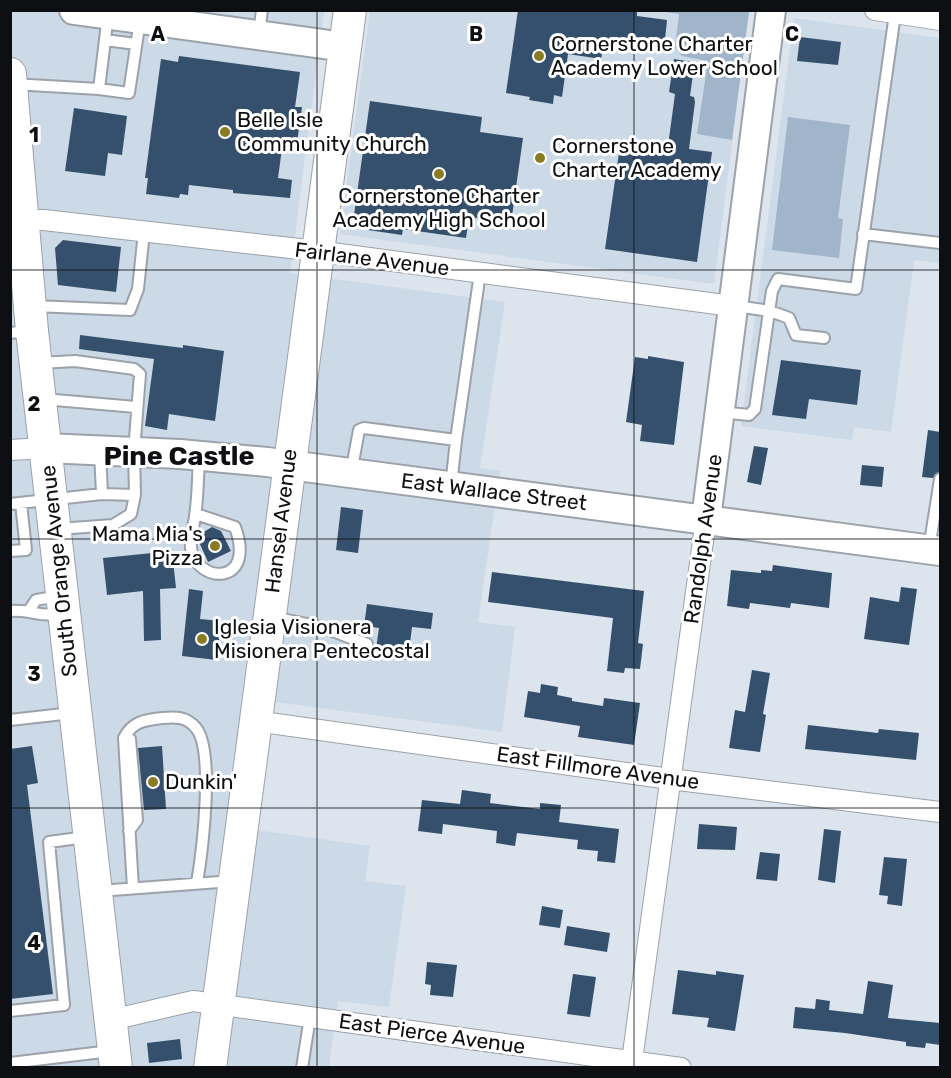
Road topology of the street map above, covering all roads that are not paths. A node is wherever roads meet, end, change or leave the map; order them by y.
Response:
1 (74, 10) edge
2 (350, 10) edge
3 (771, 10) edge
4 (885, 12) edge
5 (940, 20) edge
6 (260, 23) edge
7 (107, 27) junction
8 (138, 32) junction
9 (345, 47) junction
10 (99, 89) junction
11 (11, 90) edge
12 (14, 146) edge
13 (17, 220) edge
14 (144, 232) junction
15 (863, 234) junction
16 (940, 243) edge
17 (317, 251) junction
18 (480, 273) junction
19 (732, 306) junction
20 (770, 311) junction
21 (24, 323) edge
22 (824, 338) dead end
23 (36, 363) junction
24 (40, 399) junction
25 (136, 407) junction
26 (720, 412) junction
27 (456, 440) junction
28 (45, 448) junction
29 (10, 450) edge
30 (100, 450) junction
31 (134, 452) junction
32 (199, 456) junction
33 (289, 465) junction
34 (351, 473) junction
35 (940, 479) edge
36 (451, 486) junction
37 (102, 494) junction
38 (135, 495) junction
39 (16, 504) edge
40 (53, 514) junction
41 (196, 514) junction
42 (706, 519) junction
43 (935, 550) edge
44 (10, 551) edge
45 (63, 604) junction
46 (30, 609) junction
47 (10, 611) edge
48 (269, 616) junction
49 (367, 644) dead end
50 (76, 713) junction
51 (10, 720) edge
52 (255, 722) junction
53 (670, 779) junction
54 (940, 812) edge
55 (90, 836) junction
56 (234, 881) junction
57 (197, 883) junction
58 (133, 888) junction
59 (96, 892) junction
60 (218, 1004) junction
61 (10, 1011) edge
62 (310, 1017) junction
63 (114, 1046) edge
64 (10, 1063) edge
65 (632, 1064) edge
66 (210, 1068) edge
67 (302, 1068) edge
68 (681, 1068) edge

1 - 7 street
2 - 9 main road, Hansel Avenue
3 - 19 street, Randolph Avenue
4 - 5 street
4 - 15 lane
6 - 8 street
6 - 9 street
7 - 8 street
7 - 10 lane
8 - 10 lane
9 - 17 main road, Hansel Avenue
10 - 11 lane
11 - 12 main road, South Orange Avenue
12 - 13 main road, South Orange Avenue
13 - 14 street, Fairlane Avenue
13 - 21 main road, South Orange Avenue
14 - 17 street, Fairlane Avenue
14 - 21 lane
15 - 16 lane
15 - 20 lane
17 - 18 street, Fairlane Avenue
17 - 33 main road, Hansel Avenue
18 - 19 street, Fairlane Avenue
18 - 27 lane
19 - 20 lane
19 - 26 street, Randolph Avenue
20 - 22 lane
20 - 26 lane
21 - 23 main road, South Orange Avenue
23 - 24 main road, South Orange Avenue
23 - 25 lane
24 - 25 lane
24 - 28 main road, South Orange Avenue
25 - 31 lane
26 - 42 street, Randolph Avenue
27 - 34 lane
27 - 36 lane
28 - 29 street
28 - 30 street, East Wallace Street
28 - 40 main road, South Orange Avenue
30 - 31 street, East Wallace Street
30 - 37 lane
31 - 32 street, East Wallace Street
31 - 38 lane
32 - 33 street, East Wallace Street
32 - 41 lane
33 - 34 street, East Wallace Street
33 - 48 main road, Hansel Avenue
34 - 36 street, East Wallace Street
35 - 43 lane
36 - 42 street, East Wallace Street
37 - 38 lane
37 - 40 lane
38 - 40 lane
39 - 40 lane
39 - 44 lane
40 - 45 main road, South Orange Avenue
41 - 41 lane
42 - 43 street, East Wallace Street
42 - 53 street, Randolph Avenue
45 - 46 lane
45 - 46 lane
45 - 50 main road, South Orange Avenue
46 - 47 lane
48 - 49 lane
48 - 52 main road, Hansel Avenue
50 - 51 lane
50 - 55 main road, South Orange Avenue
52 - 53 street, East Fillmore Avenue
52 - 56 main road, Hansel Avenue
53 - 54 street, East Fillmore Avenue
53 - 65 street, Randolph Avenue
55 - 59 main road, South Orange Avenue
55 - 61 lane
56 - 57 lane
56 - 60 main road, Hansel Avenue
57 - 58 lane
57 - 58 lane
58 - 59 lane
59 - 63 main road, South Orange Avenue
60 - 62 street, East Pierce Avenue
60 - 63 street, East Pierce Avenue
60 - 66 main road, Hansel Avenue
62 - 65 street, East Pierce Avenue
62 - 67 lane
63 - 64 lane
65 - 68 street, East Pierce Avenue

